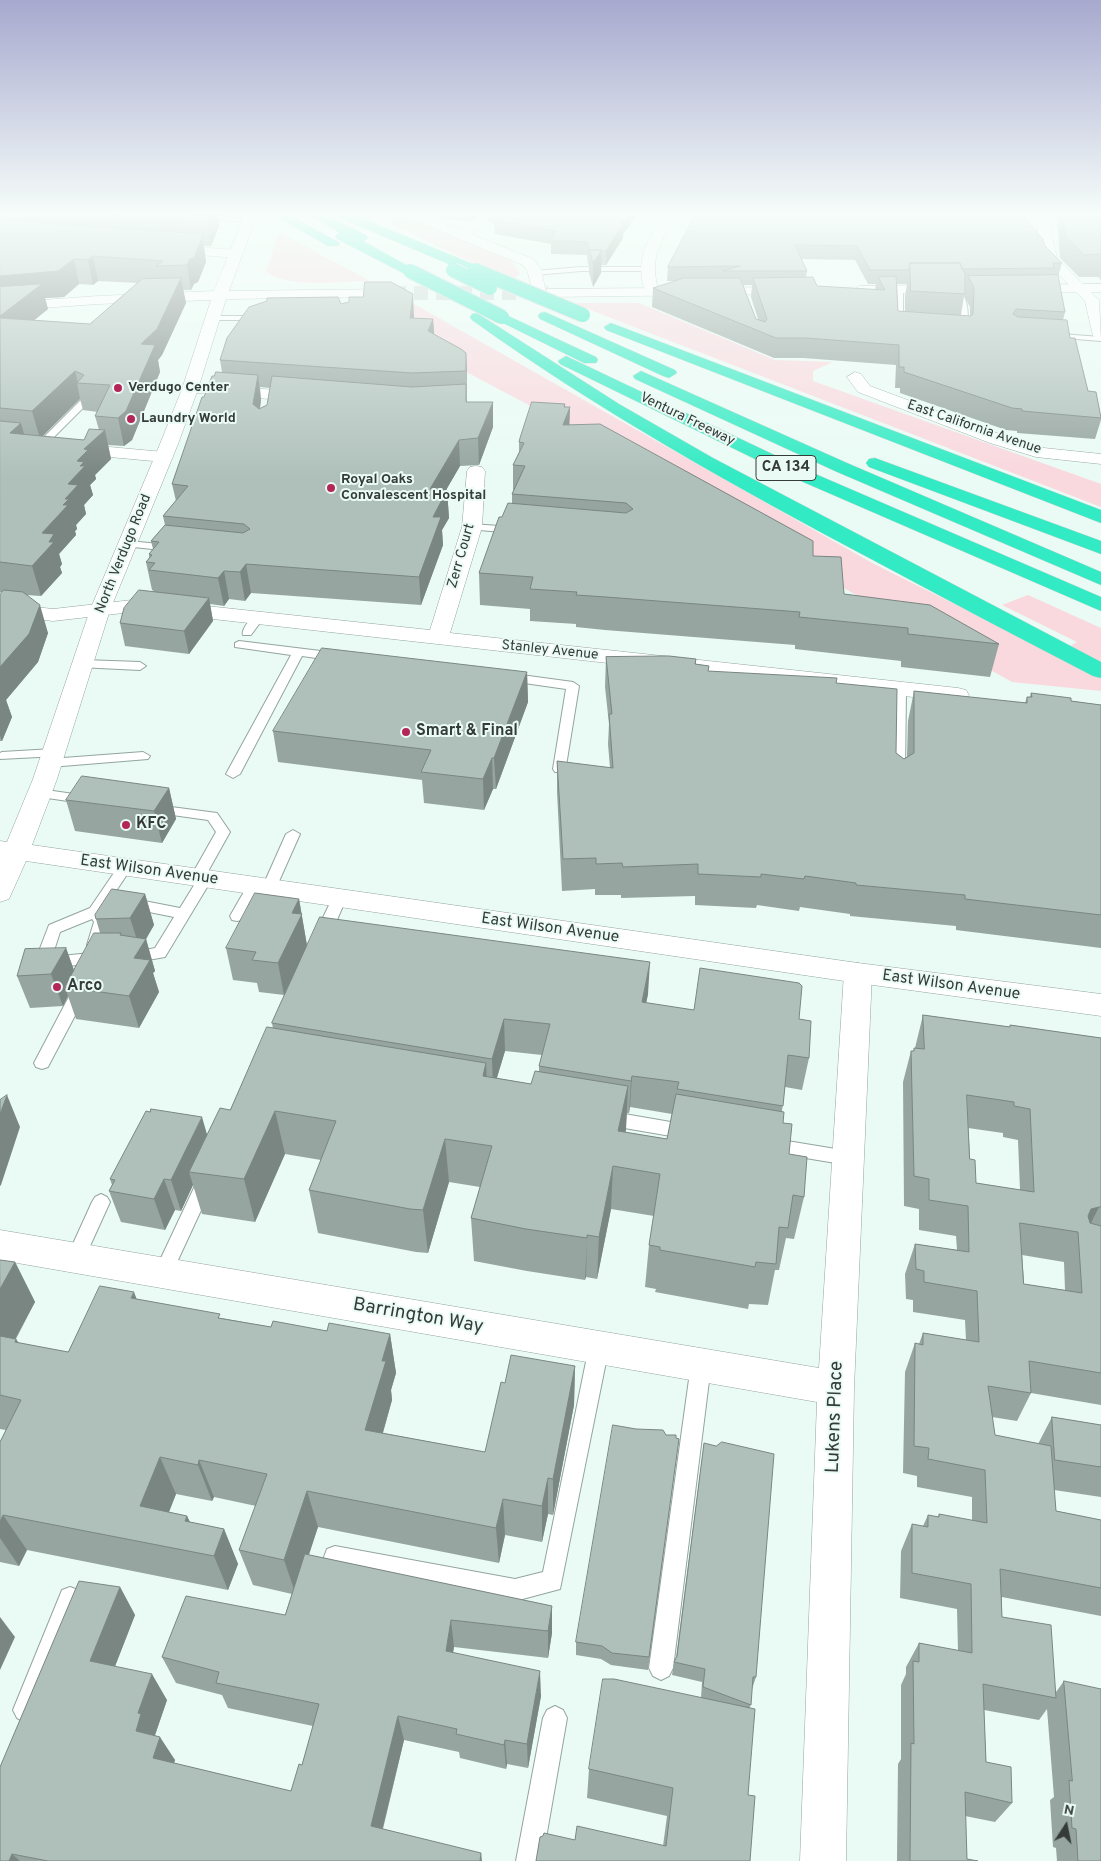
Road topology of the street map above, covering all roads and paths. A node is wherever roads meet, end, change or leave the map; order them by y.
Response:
1 (44, 303) edge
2 (218, 303) edge
3 (449, 303) edge
4 (480, 303) edge
5 (485, 303) edge
6 (519, 303) tunnel mouth
7 (553, 303) tunnel mouth
8 (900, 303) edge
9 (962, 303) edge
10 (1093, 303) edge
11 (0, 307) edge
12 (510, 317) junction
13 (213, 318) junction
14 (273, 318) edge
15 (478, 318) junction
16 (908, 328) edge
17 (955, 331) edge
18 (1042, 335) edge
19 (1101, 338) edge
20 (855, 377) dead end
21 (190, 389) junction
22 (319, 398) edge
23 (84, 402) edge
24 (0, 442) edge
25 (40, 446) junction
26 (164, 457) junction
27 (1101, 460) edge
28 (476, 471) dead end
29 (1101, 517) edge
30 (472, 527) junction
31 (527, 531) edge
32 (128, 544) junction
33 (184, 550) edge
34 (1096, 571) edge
35 (0, 610) edge
36 (100, 610) junction
37 (438, 638) junction
38 (239, 644) dead end
39 (298, 652) junction
40 (338, 657) edge
41 (82, 664) junction
42 (140, 666) dead end
43 (1101, 671) edge
44 (514, 678) edge
45 (900, 689) junction
46 (976, 698) edge
47 (2, 756) dead end
48 (143, 756) dead end
49 (52, 758) junction
50 (560, 769) edge
51 (233, 774) dead end
52 (898, 784) edge
53 (39, 793) junction
54 (100, 801) edge
55 (138, 806) edge
56 (293, 834) dead end
57 (8, 850) edge
58 (125, 867) junction
59 (201, 878) junction
60 (261, 887) junction
61 (0, 893) edge
62 (339, 898) junction
63 (95, 912) junction
64 (183, 914) junction
65 (237, 916) dead end
66 (316, 947) edge
67 (98, 958) junction
68 (858, 973) junction
69 (1101, 1005) edge
70 (42, 1063) dead end
71 (587, 1115) edge
72 (705, 1134) edge
73 (754, 1143) edge
74 (848, 1158) junction
75 (212, 1168) edge
76 (101, 1202) dead end
77 (0, 1245) edge
78 (76, 1258) junction
79 (163, 1273) junction
80 (599, 1348) junction
81 (701, 1365) junction
82 (836, 1388) junction
83 (335, 1557) dead end
84 (70, 1598) edge
85 (662, 1668) dead end
86 (555, 1718) dead end
87 (15, 1735) edge
88 (529, 1861) edge
89 (823, 1861) edge

1 - 11 street
2 - 13 street, North Verdugo Road
3 - 15 highway, Ventura Freeway / CA 134
4 - 12 highway, bridge
5 - 12 highway
6 - 34 highway, CA 134, bridge
7 - 29 highway, bridge
8 - 16 lane
9 - 17 lane
10 - 19 street
12 - 34 highway
13 - 14 lane
13 - 21 street, North Verdugo Road
15 - 34 highway, Ventura Freeway / CA 134
15 - 43 highway
18 - 19 lane
20 - 27 street, East California Avenue
21 - 22 street
21 - 26 street, North Verdugo Road
23 - 25 lane
24 - 25 street
25 - 26 street
26 - 32 street, North Verdugo Road
28 - 30 street, Zerr Court
30 - 31 lane
30 - 37 street, Zerr Court
32 - 33 lane
32 - 36 street, North Verdugo Road
35 - 36 street, Stanley Avenue
36 - 37 street, Stanley Avenue
36 - 41 street, North Verdugo Road
37 - 45 street, Stanley Avenue
38 - 39 lane
39 - 40 lane
39 - 51 lane
41 - 42 lane
41 - 49 street, North Verdugo Road
44 - 50 lane
45 - 46 street, Stanley Avenue
45 - 52 lane
47 - 49 lane
48 - 49 lane
49 - 53 street, North Verdugo Road
53 - 54 lane
53 - 57 street, North Verdugo Road
55 - 59 lane
56 - 60 lane
57 - 58 street, East Wilson Avenue
57 - 61 street, North Verdugo Road
58 - 59 street, East Wilson Avenue
58 - 63 lane
59 - 60 street, East Wilson Avenue
59 - 64 lane
60 - 62 street, East Wilson Avenue
60 - 65 lane
62 - 66 lane
62 - 68 street, East Wilson Avenue
63 - 64 lane
63 - 67 lane
63 - 67 lane
64 - 67 lane
67 - 70 lane
68 - 69 street, East Wilson Avenue
68 - 74 street, Lukens Place
71 - 72 lane
73 - 74 lane
74 - 82 street, Lukens Place
75 - 79 lane
76 - 78 lane
77 - 78 street, Barrington Way
78 - 79 street, Barrington Way
79 - 80 street, Barrington Way
80 - 81 street, Barrington Way
80 - 83 lane
81 - 82 street, Barrington Way
81 - 85 lane
82 - 89 street, Lukens Place
84 - 87 lane
86 - 88 lane

